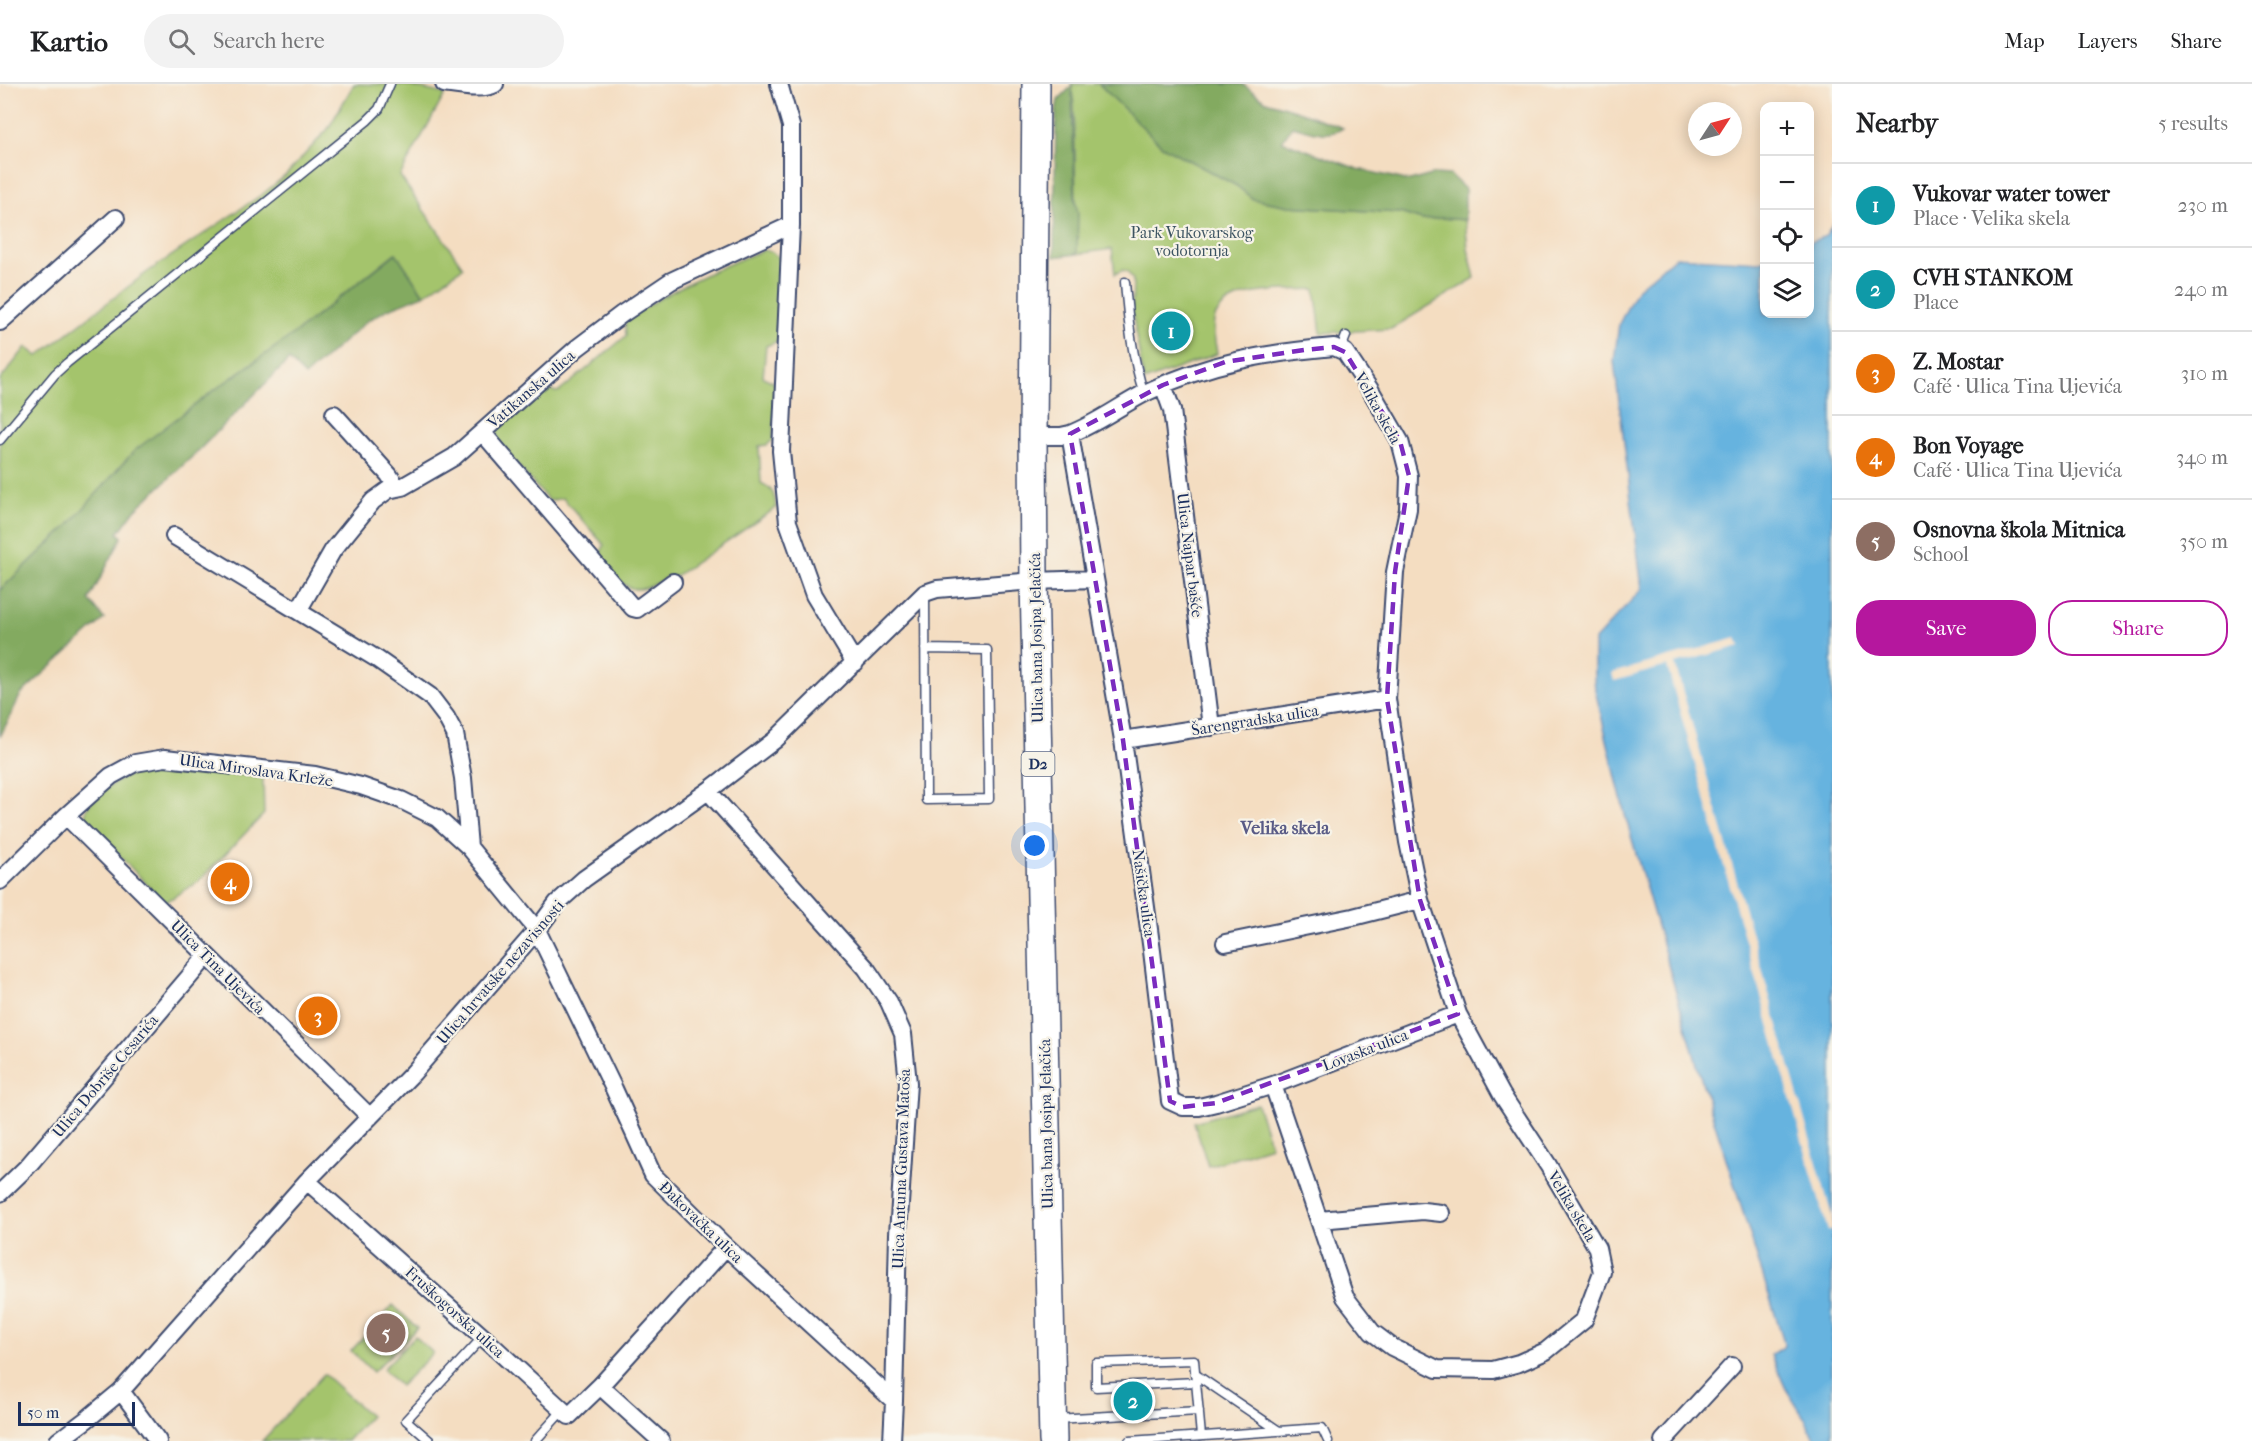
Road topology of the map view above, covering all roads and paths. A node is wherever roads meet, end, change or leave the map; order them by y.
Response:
1 (390, 84) edge
2 (444, 84) edge
3 (495, 84) edge
4 (779, 84) edge
5 (1038, 85) edge
6 (116, 218) dead end
7 (791, 225) junction
8 (1125, 282) dead end
9 (0, 322) edge
10 (1163, 385) junction
11 (1144, 394) junction
12 (334, 414) dead end
13 (482, 432) junction
14 (1070, 434) junction
15 (1033, 435) junction
16 (0, 440) edge
17 (397, 488) junction
18 (174, 536) dead end
19 (1094, 579) junction
20 (1034, 581) junction
21 (673, 582) dead end
22 (925, 593) junction
23 (298, 611) junction
24 (925, 649) junction
25 (855, 663) junction
26 (1387, 699) junction
27 (1211, 727) junction
28 (1123, 741) junction
29 (708, 791) junction
30 (66, 816) junction
31 (469, 847) junction
32 (0, 881) edge
33 (1420, 900) junction
34 (537, 930) junction
35 (1225, 943) dead end
36 (207, 956) junction
37 (1458, 1014) junction
38 (1273, 1085) junction
39 (370, 1117) junction
40 (307, 1181) junction
41 (0, 1193) edge
42 (1441, 1213) dead end
43 (1319, 1220) junction
44 (726, 1247) junction
45 (483, 1336) junction
46 (1732, 1366) dead end
47 (1196, 1378) junction
48 (600, 1386) junction
49 (121, 1390) junction
50 (894, 1401) junction
51 (563, 1410) junction
52 (1199, 1412) junction
53 (1053, 1430) edge
54 (1280, 1431) junction
55 (1201, 1436) junction
56 (58, 1441) edge
57 (158, 1441) edge
58 (430, 1441) edge
59 (535, 1441) edge
60 (661, 1441) edge
61 (892, 1441) edge
62 (1129, 1441) edge
63 (1328, 1441) edge
64 (1663, 1441) edge

1 - 16 lane
2 - 3 street
4 - 7 street
5 - 15 main road, Ulica bana Josipa Jelačića / D2
6 - 9 street
7 - 13 street, Vatikanska ulica
7 - 25 street
8 - 11 lane
10 - 11 street, Velika skela
10 - 26 street, Velika skela
10 - 27 street, Ulica Najpar bašće
11 - 14 street, Velika skela
12 - 17 street
13 - 17 street
13 - 21 street, Vatikanska ulica
14 - 15 street, Velika skela
14 - 19 street, Našička ulica
15 - 20 main road, Ulica bana Josipa Jelačića / D2
17 - 23 street
18 - 23 street
19 - 20 street
19 - 28 street, Našička ulica
20 - 22 street
20 - 53 main road, Ulica bana Josipa Jelačića / D2
22 - 24 lane
22 - 25 street, Ulica hrvatske nezavisnosti
23 - 31 street
24 - 24 lane
25 - 29 street, Ulica hrvatske nezavisnosti
26 - 27 street, Šarengradska ulica
26 - 33 street, Velika skela
27 - 28 street, Šarengradska ulica
28 - 38 street, Našička ulica
29 - 34 street, Ulica hrvatske nezavisnosti
29 - 50 street, Ulica Antuna Gustava Matoša
30 - 31 street, Ulica Miroslava Krleže
30 - 32 street, Ulica Miroslava Krleže
30 - 36 street, Ulica Tina Ujevića
31 - 34 street, Ulica Miroslava Krleže
33 - 35 street
33 - 37 street, Velika skela
34 - 39 street, Ulica hrvatske nezavisnosti
34 - 44 street, Đakovačka ulica
36 - 39 street, Ulica Tina Ujevića
36 - 41 street, Ulica Dobriše Cesarića
37 - 38 street, Lovaska ulica
37 - 43 street, Velika skela
38 - 43 street, Velika skela
39 - 40 street, Ulica hrvatske nezavisnosti
40 - 45 street, Fruškogorska ulica
40 - 49 street, Ulica hrvatske nezavisnosti
42 - 43 street
44 - 48 street
44 - 50 street, Đakovačka ulica
45 - 51 street, Fruškogorska ulica
45 - 58 lane
46 - 64 street
47 - 47 lane
47 - 52 lane
47 - 54 lane
48 - 51 street
48 - 60 street
49 - 56 street, Ulica hrvatske nezavisnosti
49 - 57 street
50 - 61 street
51 - 59 lane
52 - 53 lane
52 - 55 lane
54 - 55 lane
54 - 63 lane
55 - 62 lane

